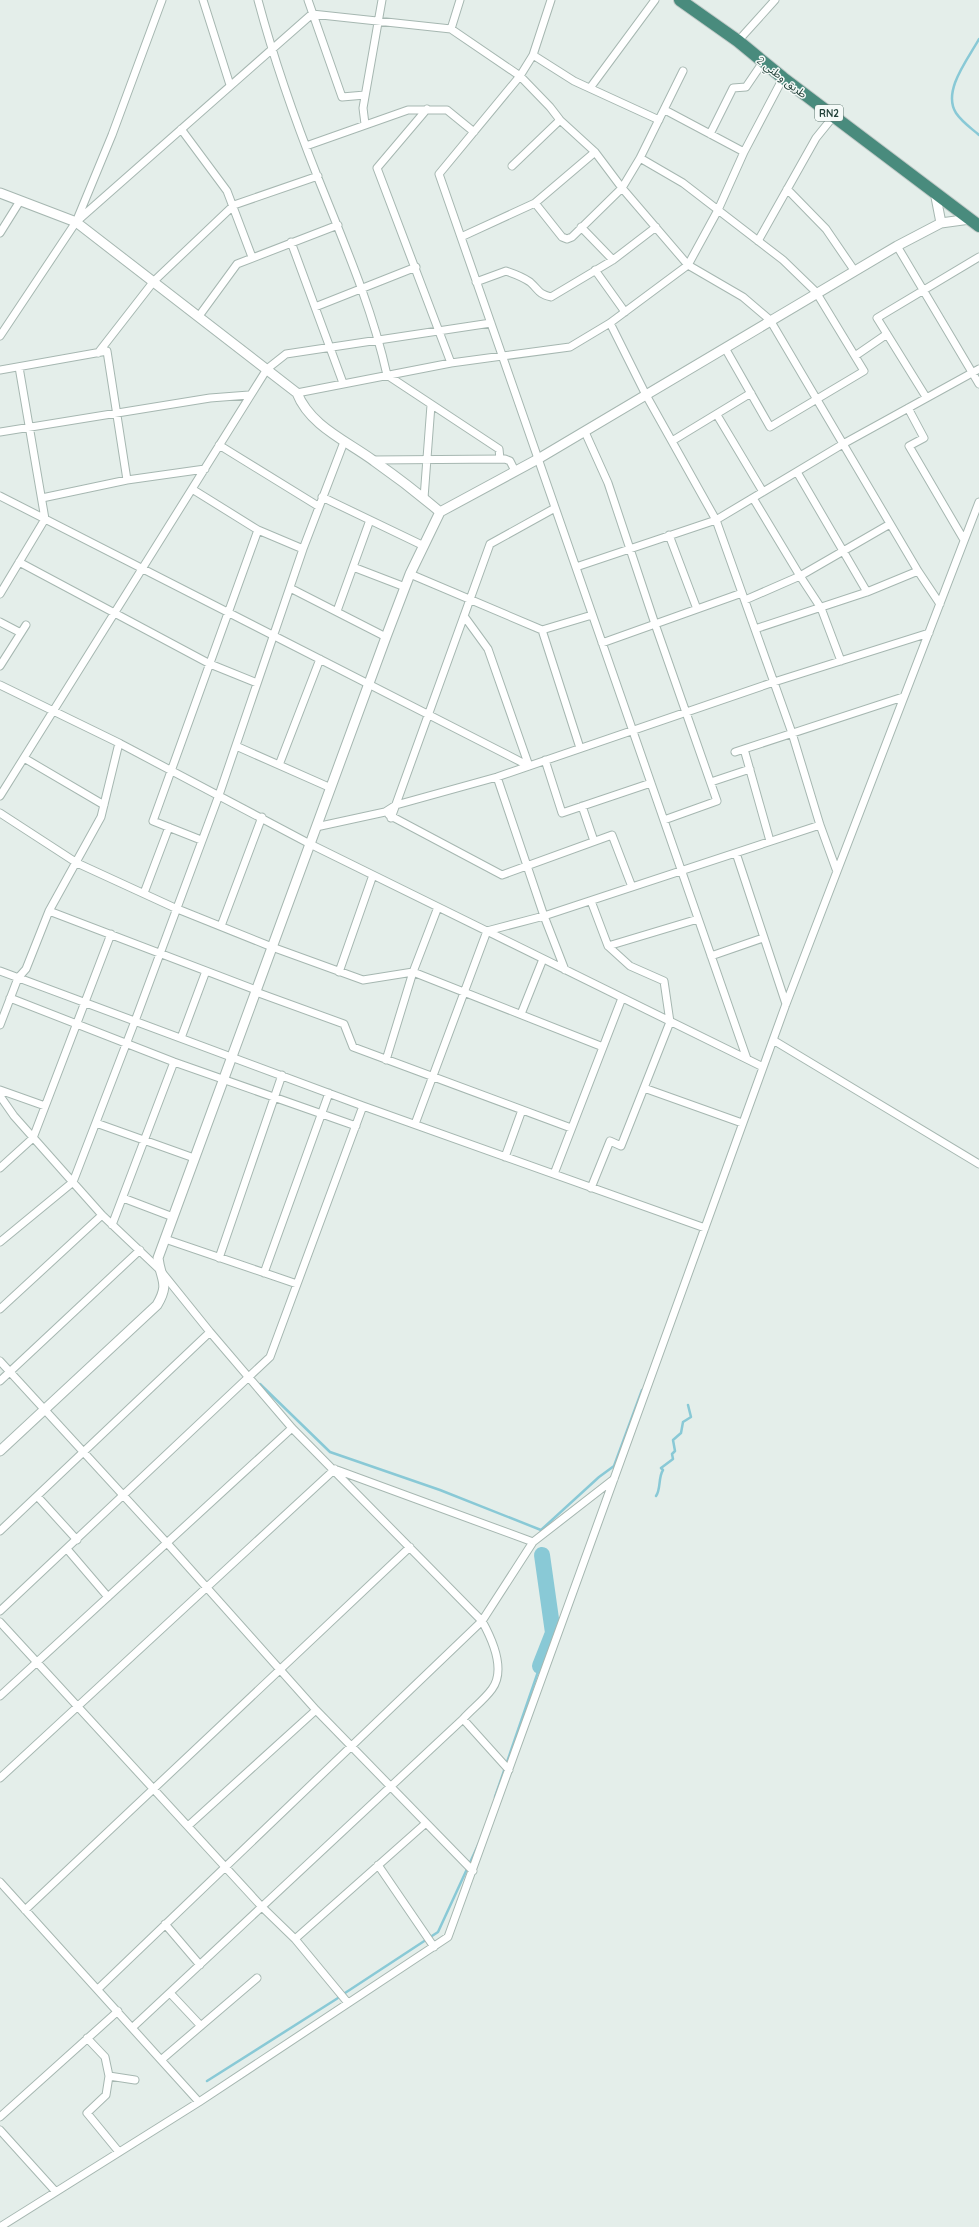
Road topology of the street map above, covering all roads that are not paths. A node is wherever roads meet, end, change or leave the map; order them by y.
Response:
1 (162, 0) edge
2 (203, 0) edge
3 (258, 0) edge
4 (308, 0) edge
5 (382, 0) edge
6 (460, 0) edge
7 (551, 0) edge
8 (655, 0) edge
9 (680, 0) edge
10 (775, 0) edge
11 (312, 14) junction
12 (378, 20) junction
13 (451, 29) junction
14 (738, 41) junction
15 (271, 49) junction
16 (533, 55) junction
17 (763, 62) junction
18 (683, 71) dead end
19 (520, 76) junction
20 (782, 78) junction
21 (230, 86) junction
22 (590, 88) junction
23 (365, 95) junction
24 (427, 109) junction
25 (665, 110) junction
26 (833, 117) junction
27 (560, 120) junction
28 (659, 120) junction
29 (365, 124) junction
30 (181, 129) junction
31 (474, 132) junction
32 (710, 134) junction
33 (306, 146) junction
34 (595, 152) junction
35 (744, 152) junction
36 (640, 158) junction
37 (512, 166) dead end
38 (318, 176) junction
39 (622, 188) junction
40 (788, 189) junction
41 (935, 192) junction
42 (0, 193) edge
43 (20, 201) junction
44 (535, 203) junction
45 (234, 206) junction
46 (718, 210) junction
47 (76, 222) junction
48 (974, 222) edge
49 (941, 223) junction
50 (338, 225) junction
51 (581, 227) junction
52 (656, 227) junction
53 (0, 233) edge
54 (461, 237) junction
55 (758, 241) junction
56 (291, 242) junction
57 (898, 246) junction
58 (252, 257) junction
59 (979, 257) edge
60 (613, 260) junction
61 (688, 265) junction
62 (416, 267) junction
63 (595, 270) junction
64 (854, 270) junction
65 (154, 281) junction
66 (476, 282) junction
67 (362, 289) junction
68 (924, 291) junction
69 (816, 292) junction
70 (315, 308) junction
71 (625, 312) junction
72 (199, 316) junction
73 (770, 320) junction
74 (491, 322) junction
75 (610, 323) junction
76 (440, 332) junction
77 (887, 334) junction
78 (0, 336) edge
79 (380, 341) junction
80 (725, 348) junction
81 (330, 349) junction
82 (98, 353) junction
83 (502, 355) junction
84 (855, 356) junction
85 (451, 363) junction
86 (19, 367) junction
87 (267, 369) junction
88 (0, 370) edge
89 (976, 371) edge
90 (387, 375) junction
91 (342, 383) junction
92 (979, 384) edge
93 (297, 393) junction
94 (751, 393) junction
95 (249, 395) junction
96 (646, 395) junction
97 (926, 397) junction
98 (817, 399) junction
99 (431, 405) junction
100 (908, 408) junction
101 (117, 414) junction
102 (716, 415) junction
103 (30, 426) junction
104 (0, 432) edge
105 (584, 432) junction
106 (672, 441) junction
107 (344, 442) junction
108 (843, 444) junction
109 (219, 445) junction
110 (500, 459) junction
111 (538, 459) junction
112 (373, 460) junction
113 (426, 461) junction
114 (204, 469) junction
115 (515, 471) junction
116 (797, 472) junction
117 (127, 480) junction
118 (192, 489) junction
119 (763, 492) junction
120 (322, 497) junction
121 (42, 498) junction
122 (424, 498) junction
123 (753, 498) junction
124 (1, 500) edge
125 (979, 502) edge
126 (318, 506) junction
127 (555, 508) junction
128 (440, 512) junction
129 (45, 519) junction
130 (370, 520) junction
131 (716, 520) junction
132 (890, 524) junction
133 (258, 530) junction
134 (669, 535) junction
135 (964, 540) junction
136 (424, 546) junction
137 (631, 548) junction
138 (303, 549) junction
139 (843, 551) junction
140 (19, 562) junction
141 (353, 567) junction
142 (576, 567) junction
143 (142, 569) junction
144 (918, 571) junction
145 (410, 574) junction
146 (800, 576) junction
147 (290, 588) junction
148 (405, 588) junction
149 (867, 592) junction
150 (0, 594) edge
151 (743, 596) junction
152 (470, 600) junction
153 (940, 604) junction
154 (821, 608) junction
155 (697, 609) junction
156 (337, 611) junction
157 (228, 612) junction
158 (114, 614) junction
159 (592, 615) junction
160 (464, 616) junction
161 (0, 622) edge
162 (655, 624) junction
163 (26, 625) dead end
164 (755, 629) junction
165 (542, 630) junction
166 (21, 633) junction
167 (929, 633) junction
168 (273, 635) junction
169 (386, 637) junction
170 (602, 643) junction
171 (320, 659) junction
172 (841, 661) junction
173 (210, 664) junction
174 (0, 666) edge
175 (774, 682) junction
176 (257, 683) junction
177 (0, 685) edge
178 (368, 685) junction
179 (903, 696) junction
180 (53, 711) junction
181 (685, 712) junction
182 (429, 715) junction
183 (633, 731) junction
184 (792, 733) junction
185 (119, 743) junction
186 (236, 746) junction
187 (580, 748) junction
188 (744, 749) junction
189 (735, 752) dead end
190 (24, 758) junction
191 (545, 760) junction
192 (279, 765) junction
193 (529, 766) junction
194 (750, 769) junction
195 (171, 771) junction
196 (497, 777) junction
197 (711, 782) junction
198 (651, 783) junction
199 (331, 788) junction
200 (218, 795) junction
201 (0, 796) edge
202 (104, 805) junction
203 (396, 805) junction
204 (582, 806) junction
205 (385, 812) junction
206 (0, 813) edge
207 (262, 817) junction
208 (391, 818) junction
209 (664, 820) junction
210 (820, 825) junction
211 (169, 827) junction
212 (316, 827) junction
213 (201, 840) junction
214 (594, 841) junction
215 (770, 841) junction
216 (310, 844) junction
217 (736, 852) junction
218 (77, 863) junction
219 (527, 865) junction
220 (836, 868) junction
221 (681, 871) junction
222 (373, 875) junction
223 (632, 887) junction
224 (144, 893) junction
225 (591, 901) junction
226 (438, 907) junction
227 (176, 908) junction
228 (49, 911) junction
229 (544, 916) junction
230 (698, 919) junction
231 (221, 926) junction
232 (488, 931) junction
233 (111, 934) junction
234 (763, 938) junction
235 (608, 946) junction
236 (272, 947) junction
237 (160, 953) junction
238 (711, 956) junction
239 (543, 959) junction
240 (206, 970) junction
241 (566, 970) junction
242 (0, 971) edge
243 (339, 972) junction
244 (413, 972) junction
245 (18, 978) junction
246 (256, 991) junction
247 (464, 992) junction
248 (10, 998) junction
249 (622, 998) junction
250 (85, 1002) junction
251 (786, 1004) junction
252 (521, 1014) junction
253 (135, 1021) junction
254 (670, 1022) junction
255 (77, 1024) junction
256 (0, 1025) edge
257 (181, 1038) junction
258 (773, 1040) junction
259 (126, 1043) junction
260 (603, 1047) junction
261 (231, 1057) junction
262 (747, 1059) junction
263 (386, 1060) junction
264 (174, 1062) junction
265 (763, 1067) junction
266 (282, 1075) junction
267 (432, 1077) junction
268 (224, 1079) junction
269 (644, 1088) junction
270 (0, 1090) edge
271 (330, 1093) junction
272 (0, 1096) edge
273 (274, 1097) junction
274 (45, 1106) junction
275 (363, 1106) junction
276 (522, 1110) junction
277 (322, 1114) junction
278 (96, 1123) junction
279 (742, 1123) junction
280 (415, 1124) junction
281 (356, 1126) junction
282 (571, 1128) junction
283 (33, 1138) junction
284 (145, 1140) junction
285 (505, 1157) junction
286 (194, 1158) junction
287 (979, 1164) edge
288 (0, 1168) edge
289 (554, 1174) junction
290 (73, 1182) junction
291 (592, 1188) junction
292 (123, 1198) junction
293 (102, 1215) junction
294 (173, 1217) junction
295 (112, 1225) junction
296 (704, 1228) junction
297 (165, 1239) junction
298 (0, 1242) edge
299 (140, 1250) junction
300 (219, 1258) junction
301 (160, 1270) junction
302 (264, 1273) junction
303 (297, 1284) junction
304 (0, 1309) edge
305 (210, 1332) junction
306 (0, 1361) edge
307 (10, 1371) junction
308 (249, 1378) junction
309 (0, 1380) edge
310 (44, 1410) junction
311 (292, 1428) junction
312 (0, 1451) edge
313 (82, 1452) junction
314 (335, 1469) junction
315 (614, 1479) junction
316 (37, 1496) junction
317 (124, 1497) junction
318 (0, 1530) edge
319 (77, 1540) junction
320 (533, 1542) junction
321 (167, 1543) junction
322 (410, 1547) junction
323 (67, 1549) junction
324 (207, 1587) junction
325 (108, 1597) junction
326 (0, 1611) edge
327 (482, 1621) junction
328 (0, 1622) edge
329 (37, 1662) junction
330 (280, 1669) junction
331 (0, 1696) edge
332 (77, 1707) junction
333 (316, 1710) junction
334 (463, 1719) junction
335 (350, 1746) junction
336 (509, 1770) junction
337 (0, 1778) edge
338 (392, 1785) junction
339 (154, 1788) junction
340 (426, 1823) junction
341 (188, 1826) junction
342 (378, 1865) junction
343 (224, 1867) junction
344 (473, 1870) junction
345 (0, 1882) edge
346 (262, 1908) junction
347 (25, 1910) junction
348 (165, 1924) junction
349 (295, 1939) junction
350 (433, 1944) junction
351 (200, 1965) junction
352 (256, 1978) dead end
353 (98, 1989) junction
354 (170, 1993) junction
355 (348, 2003) junction
356 (118, 2011) junction
357 (200, 2026) junction
358 (133, 2028) junction
359 (87, 2038) junction
360 (161, 2060) junction
361 (109, 2076) junction
362 (135, 2080) dead end
363 (199, 2102) junction
364 (0, 2118) edge
365 (0, 2130) edge
366 (119, 2152) junction
367 (56, 2192) junction
368 (0, 2227) edge

1 - 47 street
2 - 21 street
3 - 15 street
4 - 11 street
5 - 12 street
6 - 13 street
7 - 16 street
8 - 22 street
9 - 14 highway, طريق وطني 2 / RN2
10 - 14 street
11 - 12 street
11 - 15 street
11 - 23 street
12 - 13 street
12 - 23 street
13 - 19 street
14 - 17 highway, طريق وطني 2 / RN2
15 - 21 street
15 - 33 street
16 - 19 street
16 - 22 street
17 - 20 highway, طريق وطني 2 / RN2
17 - 32 street
18 - 25 street
19 - 27 street
19 - 31 street
20 - 26 highway, طريق وطني 2 / RN2
20 - 35 street
21 - 30 street
22 - 28 street
23 - 29 street
24 - 29 street
24 - 31 street
24 - 62 street
25 - 28 street
25 - 32 street
26 - 40 street
26 - 41 highway, طريق وطني 2 / RN2
27 - 34 street
27 - 37 street
28 - 36 street
29 - 33 street
30 - 45 street
30 - 47 street
31 - 54 street
32 - 35 street
33 - 38 street
34 - 39 street
34 - 44 street
35 - 46 street
36 - 39 street
36 - 46 street
38 - 45 street
38 - 50 street
39 - 51 street
39 - 52 street
40 - 55 street
40 - 64 street
41 - 48 highway, طريق وطني 2 / RN2
41 - 49 street
42 - 43 street
43 - 47 street
43 - 53 street
44 - 51 street
44 - 54 street
45 - 58 street
45 - 65 street
46 - 55 street
46 - 61 street
47 - 65 street
47 - 78 street
48 - 49 street
49 - 57 street
50 - 56 street
50 - 67 street
51 - 60 street
52 - 60 street
52 - 61 street
54 - 66 street
55 - 69 street
56 - 58 street
56 - 70 street
57 - 64 street
57 - 68 street
58 - 72 street
59 - 68 street
60 - 63 street
61 - 71 street
61 - 73 street
62 - 67 street
62 - 76 street
63 - 66 street
63 - 71 street
64 - 69 street
65 - 72 street
65 - 82 street
66 - 74 street
67 - 70 street
67 - 79 street
68 - 77 street
68 - 89 street
69 - 73 street
69 - 84 street
70 - 81 street
71 - 75 street
72 - 87 street
73 - 80 street
73 - 98 street
74 - 76 street
74 - 83 street
75 - 83 street
75 - 96 street
76 - 79 street
76 - 85 street
77 - 84 street
77 - 97 street
79 - 81 street
79 - 90 street
80 - 94 street
80 - 96 street
81 - 87 street
81 - 91 street
82 - 86 street
82 - 101 street
83 - 85 street
83 - 111 street
84 - 98 street
85 - 90 street
86 - 88 street
86 - 103 street
87 - 93 street
87 - 95 street
89 - 92 street
89 - 97 street
90 - 91 street
90 - 99 street
91 - 93 street
93 - 107 street
94 - 98 street
94 - 102 street
95 - 101 street
95 - 109 street
96 - 105 street
96 - 106 street
97 - 100 street
98 - 108 street
99 - 110 street
99 - 113 street
100 - 108 street
100 - 135 street
101 - 103 street
101 - 117 street
102 - 106 street
102 - 119 street
103 - 104 street
103 - 121 street
105 - 111 street
105 - 137 street
106 - 131 street
107 - 112 street
107 - 120 street
108 - 116 street
108 - 132 street
109 - 114 street
109 - 126 street
110 - 113 street
110 - 115 street
111 - 115 street
111 - 127 street
112 - 113 street
112 - 122 street
113 - 122 street
114 - 117 street
114 - 118 street
115 - 128 street
116 - 119 street
116 - 139 street
117 - 121 street
118 - 133 street
118 - 143 street
119 - 123 street
120 - 126 street
120 - 130 street
121 - 129 street
122 - 128 street
123 - 131 street
123 - 146 street
124 - 129 street
125 - 135 street
126 - 138 street
127 - 142 street
127 - 152 street
128 - 136 street
129 - 140 street
129 - 143 street
130 - 136 street
130 - 141 street
131 - 134 street
131 - 151 street
132 - 139 street
132 - 144 street
133 - 138 street
133 - 157 street
134 - 137 street
134 - 155 street
135 - 153 street
136 - 145 street
137 - 142 street
137 - 162 street
138 - 147 street
139 - 146 street
139 - 149 street
140 - 150 street
140 - 158 street
141 - 148 street
141 - 156 street
142 - 159 street
143 - 157 street
143 - 158 street
144 - 149 street
144 - 153 street
145 - 148 street
145 - 152 street
146 - 151 street
146 - 154 street
147 - 156 street
147 - 168 street
148 - 169 street
149 - 154 street
151 - 155 street
151 - 164 street
152 - 160 street
152 - 165 street
153 - 167 street
154 - 164 street
154 - 172 street
155 - 162 street
156 - 169 street
157 - 168 street
157 - 173 street
158 - 173 street
158 - 180 street
159 - 165 street
159 - 170 street
160 - 182 street
160 - 193 street
161 - 166 street
162 - 170 street
162 - 181 street
163 - 166 street
164 - 175 street
165 - 187 street
166 - 174 street
167 - 172 street
167 - 179 street
168 - 171 street
168 - 176 street
169 - 178 street
170 - 183 street
171 - 178 street
171 - 192 street
172 - 175 street
173 - 176 street
173 - 195 street
175 - 181 street
175 - 184 street
176 - 186 street
177 - 180 street
178 - 182 street
178 - 199 street
179 - 184 street
179 - 220 street
180 - 185 street
180 - 190 street
181 - 183 street
181 - 197 street
182 - 193 street
182 - 203 street
183 - 187 street
183 - 198 street
184 - 188 street
184 - 210 street
185 - 195 street
185 - 202 street
186 - 192 street
186 - 200 street
187 - 191 street
188 - 189 street
188 - 194 street
190 - 201 street
190 - 202 street
191 - 193 street
191 - 204 street
192 - 199 street
193 - 196 street
194 - 197 street
194 - 215 street
195 - 200 street
195 - 211 street
196 - 203 street
196 - 219 street
197 - 209 street
198 - 204 street
198 - 209 street
199 - 212 street
200 - 207 street
200 - 213 street
202 - 218 street
203 - 205 street
203 - 208 street
204 - 214 street
205 - 208 street
205 - 212 street
206 - 218 street
207 - 216 street
207 - 231 street
208 - 219 street
209 - 221 street
210 - 215 street
210 - 220 street
211 - 213 street
211 - 224 street
212 - 216 street
213 - 227 street
214 - 219 street
214 - 223 street
215 - 217 street
216 - 222 street
216 - 236 street
217 - 221 street
217 - 234 street
218 - 224 street
218 - 228 street
219 - 229 street
220 - 251 street
221 - 223 street
221 - 230 street
222 - 226 street
222 - 243 street
223 - 225 street
224 - 227 street
225 - 229 street
225 - 235 street
226 - 232 street
226 - 244 street
227 - 231 street
227 - 237 street
228 - 233 street
228 - 245 street
229 - 232 street
229 - 241 street
230 - 235 street
230 - 238 street
231 - 236 street
232 - 239 street
232 - 247 street
233 - 237 street
233 - 250 street
234 - 238 street
234 - 251 street
235 - 254 street
236 - 243 street
236 - 246 street
237 - 240 street
237 - 253 street
238 - 262 street
239 - 241 street
239 - 252 street
240 - 246 street
240 - 257 street
241 - 249 street
242 - 245 street
243 - 244 street
244 - 247 street
244 - 263 street
245 - 248 street
245 - 250 street
246 - 261 street
246 - 263 street
247 - 252 street
247 - 267 street
248 - 255 street
248 - 256 street
249 - 254 street
249 - 260 street
250 - 253 street
250 - 255 street
251 - 258 street
252 - 260 street
253 - 257 street
253 - 259 street
254 - 262 street
254 - 269 street
255 - 259 street
255 - 274 street
257 - 261 street
258 - 265 street
258 - 287 street
259 - 264 street
259 - 278 street
260 - 282 street
261 - 266 street
261 - 268 street
262 - 265 street
263 - 267 street
264 - 268 street
264 - 284 street
265 - 279 street
266 - 271 street
266 - 273 street
267 - 276 street
267 - 280 street
268 - 273 street
268 - 286 street
269 - 279 street
269 - 291 street
270 - 274 street
271 - 275 street
271 - 277 street
272 - 283 street
273 - 277 street
273 - 300 street
274 - 283 street
275 - 280 street
275 - 281 street
276 - 282 street
276 - 285 street
277 - 281 street
277 - 302 street
278 - 284 street
278 - 290 street
279 - 296 street
280 - 285 street
281 - 303 street
282 - 289 street
283 - 288 street
283 - 290 street
284 - 286 street
284 - 292 street
285 - 289 street
286 - 294 street
289 - 291 street
290 - 293 street
290 - 298 street
291 - 296 street
292 - 294 street
292 - 295 street
293 - 295 street
293 - 304 street
294 - 297 street
295 - 299 street
296 - 315 street
297 - 300 street
297 - 301 street
299 - 301 street
299 - 307 street
300 - 302 street
301 - 305 street
301 - 310 street
302 - 303 street
303 - 308 street
305 - 308 street
305 - 313 street
306 - 307 street
307 - 309 street
307 - 310 street
308 - 311 street
308 - 317 street
310 - 312 street
310 - 313 street
311 - 314 street
311 - 321 street
313 - 316 street
313 - 317 street
314 - 320 street
314 - 322 street
314 - 324 street
315 - 320 street
315 - 336 street
316 - 318 street
316 - 319 street
317 - 319 street
317 - 321 street
319 - 323 street
320 - 327 street
321 - 324 street
321 - 325 street
322 - 327 street
322 - 330 street
323 - 325 street
323 - 326 street
324 - 330 street
324 - 332 street
325 - 329 street
327 - 334 street
327 - 335 street
328 - 329 street
329 - 331 street
329 - 332 street
330 - 333 street
330 - 339 street
332 - 337 street
332 - 339 street
333 - 335 street
333 - 341 street
334 - 336 street
334 - 338 street
335 - 338 street
335 - 343 street
336 - 344 street
338 - 340 street
338 - 346 street
339 - 341 street
339 - 347 street
340 - 342 street
340 - 344 street
341 - 343 street
342 - 349 street
342 - 350 street
343 - 346 street
343 - 348 street
344 - 350 street
345 - 347 street
346 - 349 street
346 - 351 street
347 - 353 street
348 - 351 street
348 - 353 street
349 - 355 street
350 - 355 street
351 - 354 street
352 - 357 street
353 - 356 street
354 - 357 street
354 - 358 street
355 - 363 street
356 - 358 street
356 - 359 street
357 - 360 street
358 - 360 street
359 - 361 street
359 - 364 street
360 - 363 street
361 - 362 street
361 - 366 street
363 - 366 street
365 - 367 street
366 - 367 street
367 - 368 street

